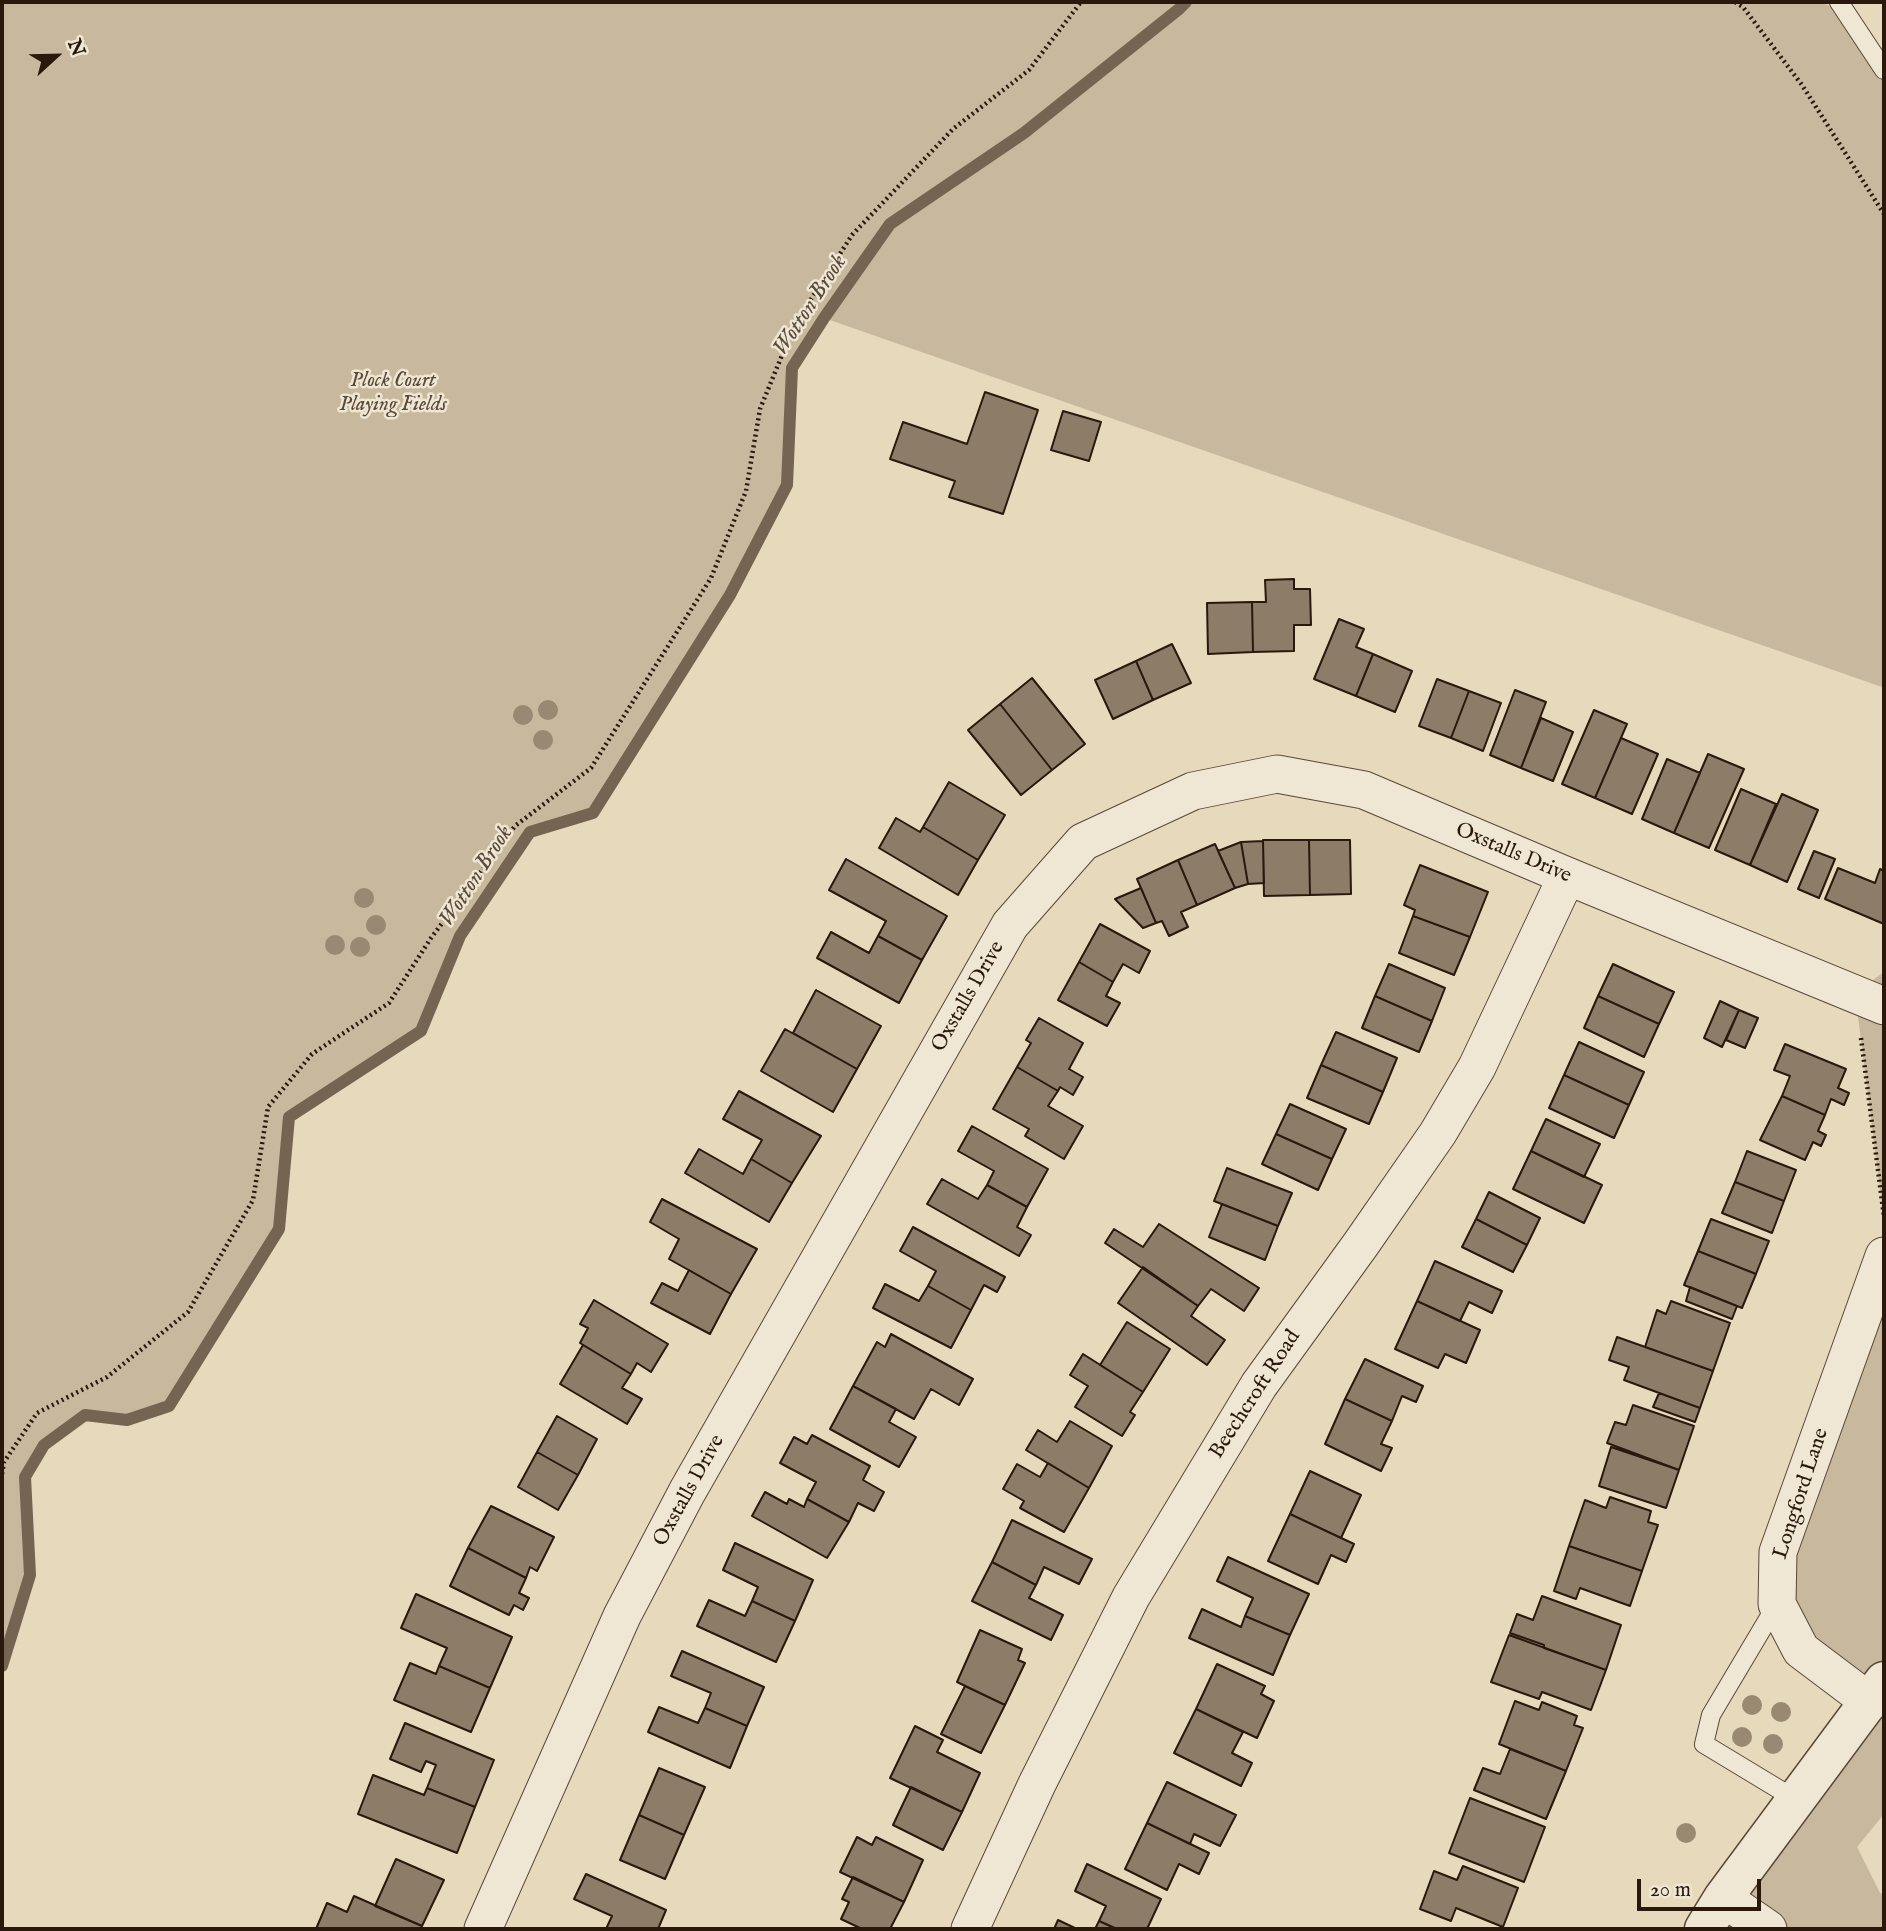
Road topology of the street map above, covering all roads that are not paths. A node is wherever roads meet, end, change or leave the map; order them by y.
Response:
1 (1839, 2) edge
2 (1884, 71) edge
3 (1567, 876) junction
4 (1870, 999) edge
5 (1884, 1256) edge
6 (1777, 1605) junction
7 (1877, 1691) edge
8 (1795, 1799) junction
9 (1713, 1914) edge
10 (483, 1929) edge
11 (970, 1929) edge
12 (1769, 1929) edge

1 - 2 lane
3 - 4 street, Oxstalls Drive
3 - 10 street, Oxstalls Drive
3 - 11 street, Beechcroft Road
5 - 6 street, Longford Lane
6 - 7 street, Longford Lane
6 - 8 lane
7 - 8 street, Longford Lane
8 - 9 street, Longford Lane
9 - 12 street

